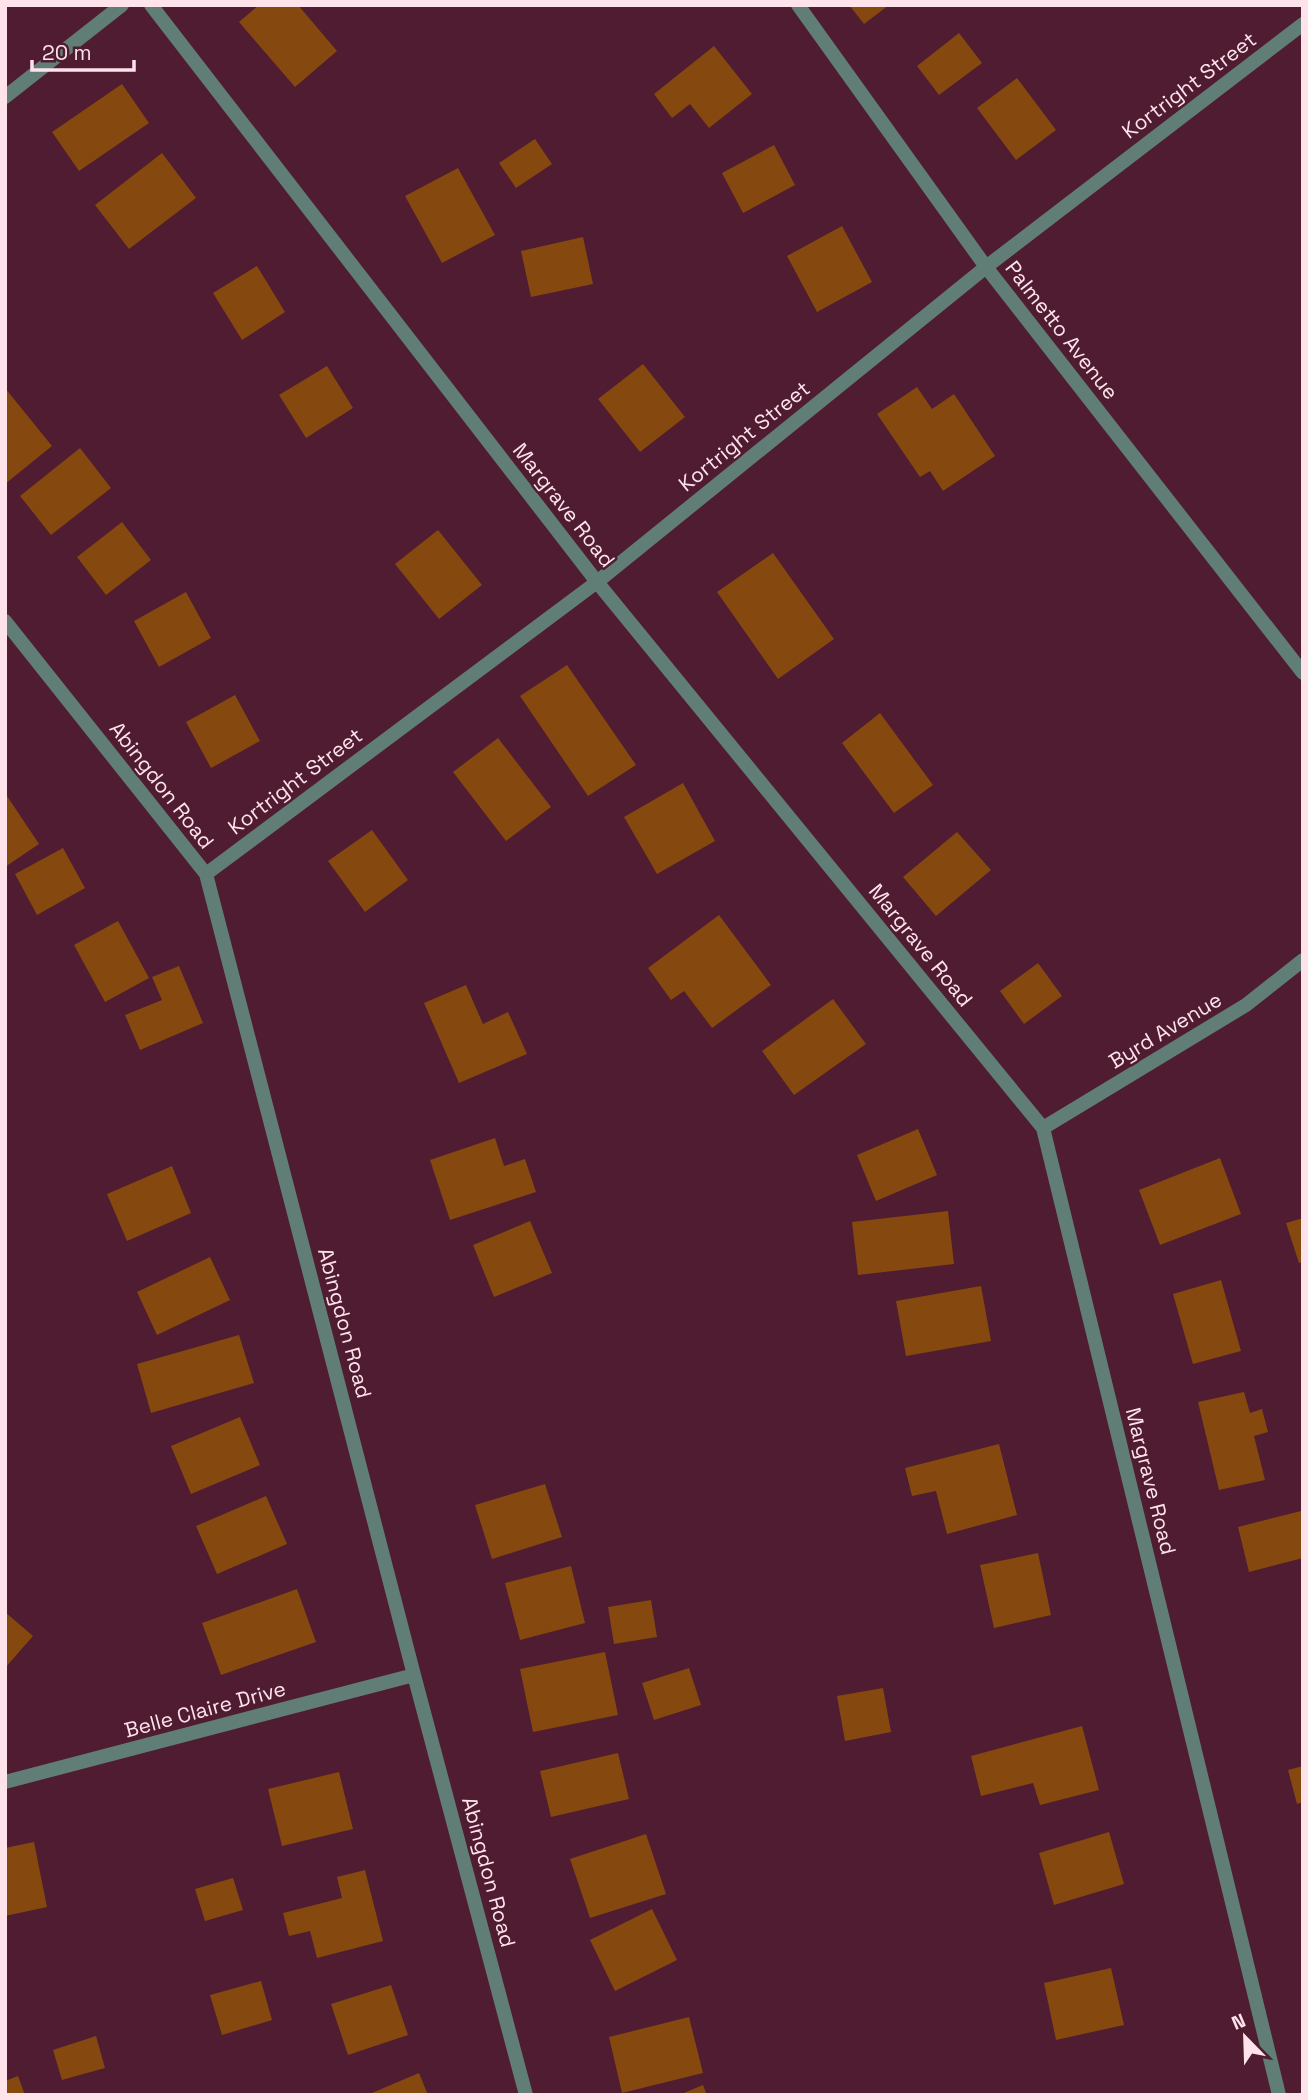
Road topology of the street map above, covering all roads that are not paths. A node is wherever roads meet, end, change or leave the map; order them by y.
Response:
1 (122, 5) edge
2 (151, 5) edge
3 (798, 5) edge
4 (1303, 24) edge
5 (5, 97) edge
6 (986, 267) junction
7 (597, 582) junction
8 (5, 621) edge
9 (1303, 673) edge
10 (206, 874) junction
11 (1303, 960) edge
12 (1044, 1128) junction
13 (414, 1675) junction
14 (5, 1782) edge
15 (526, 2095) edge
16 (1279, 2095) edge

1 - 5 street
2 - 7 street, Margrave Road
3 - 6 street, Palmetto Avenue
4 - 6 street, Kortright Street
6 - 7 street, Kortright Street
6 - 9 street, Palmetto Avenue
7 - 10 street, Kortright Street
7 - 12 street, Margrave Road
8 - 10 street, Abingdon Road
10 - 13 street, Abingdon Road
11 - 12 street, Byrd Avenue
12 - 16 street, Margrave Road
13 - 14 street, Belle Claire Drive
13 - 15 street, Abingdon Road

